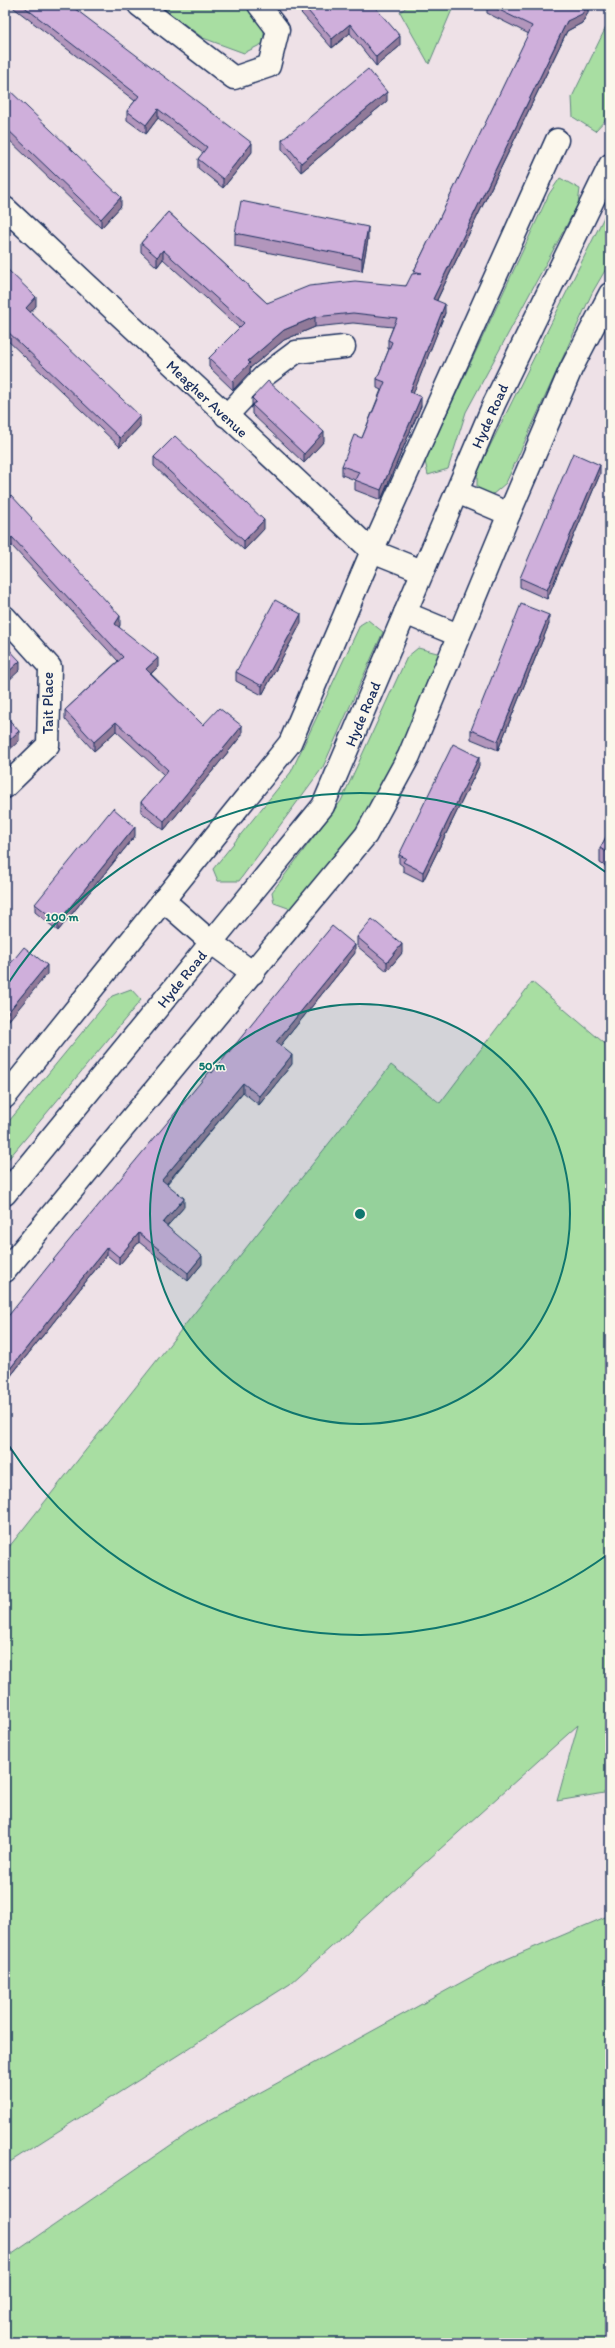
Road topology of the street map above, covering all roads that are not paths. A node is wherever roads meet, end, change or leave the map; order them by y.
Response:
1 (140, 5) edge
2 (259, 5) edge
3 (557, 140) dead end
4 (610, 165) edge
5 (5, 208) edge
6 (610, 294) edge
7 (344, 347) dead end
8 (226, 416) junction
9 (457, 492) junction
10 (509, 514) junction
11 (372, 551) junction
12 (422, 571) junction
13 (406, 613) junction
14 (5, 617) edge
15 (458, 635) junction
16 (5, 787) edge
17 (163, 900) junction
18 (212, 943) junction
19 (253, 973) junction
20 (5, 1097) edge
21 (5, 1194) edge
22 (5, 1271) edge

1 - 2 street
3 - 11 street
4 - 9 street, Hyde Road
5 - 8 street, Meagher Avenue
6 - 10 street
7 - 8 street
8 - 11 street, Meagher Avenue
9 - 10 street
9 - 12 street, Hyde Road
10 - 15 street
11 - 12 street, Meagher Avenue
11 - 17 street
12 - 13 street, Hyde Road
13 - 15 street
13 - 18 street, Hyde Road
14 - 16 street, Tait Place
15 - 19 street
17 - 18 street
17 - 20 street
18 - 19 street
18 - 21 street, Hyde Road
19 - 22 street

